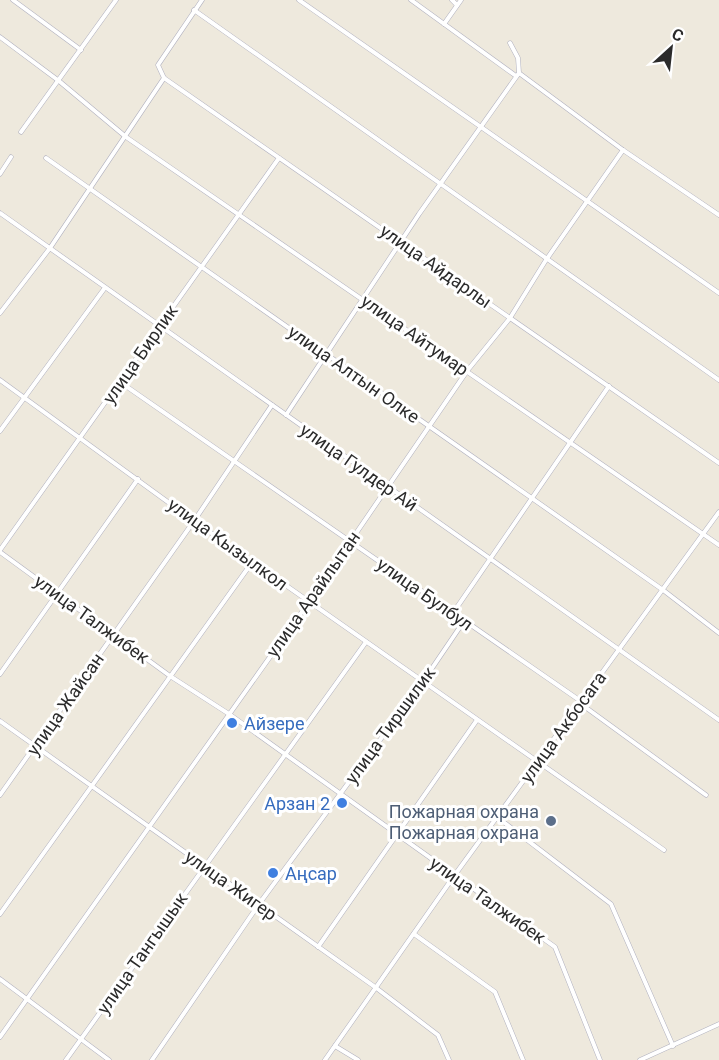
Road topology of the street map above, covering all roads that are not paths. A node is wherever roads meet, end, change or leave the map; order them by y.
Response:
1 (13, 0) edge
2 (116, 0) edge
3 (202, 0) edge
4 (299, 0) edge
5 (411, 0) edge
6 (452, 0) edge
7 (461, 0) edge
8 (457, 5) junction
9 (194, 10) junction
10 (444, 24) junction
11 (0, 37) edge
12 (510, 43) dead end
13 (81, 50) junction
14 (518, 74) junction
15 (165, 78) junction
16 (59, 81) junction
17 (482, 127) junction
18 (21, 132) dead end
19 (126, 137) junction
20 (623, 150) junction
21 (11, 157) dead end
22 (45, 158) dead end
23 (279, 158) junction
24 (0, 174) edge
25 (440, 184) junction
26 (90, 189) junction
27 (589, 202) junction
28 (0, 213) edge
29 (239, 214) junction
30 (719, 215) edge
31 (402, 241) junction
32 (50, 248) junction
33 (546, 260) junction
34 (202, 267) junction
35 (104, 289) junction
36 (719, 293) edge
37 (363, 300) junction
38 (0, 313) edge
39 (510, 318) junction
40 (160, 326) junction
41 (326, 354) junction
42 (467, 371) junction
43 (0, 380) edge
44 (719, 380) edge
45 (120, 382) junction
46 (609, 387) junction
47 (24, 398) junction
48 (272, 405) junction
49 (286, 415) junction
50 (429, 426) junction
51 (0, 431) edge
52 (80, 439) junction
53 (571, 442) junction
54 (235, 459) junction
55 (719, 463) edge
56 (138, 479) junction
57 (387, 486) junction
58 (532, 498) junction
59 (719, 512) edge
60 (194, 521) junction
61 (704, 534) junction
62 (350, 542) junction
63 (719, 545) edge
64 (0, 551) edge
65 (491, 559) junction
66 (253, 561) junction
67 (663, 590) junction
68 (57, 592) junction
69 (309, 602) junction
70 (453, 613) junction
71 (719, 633) edge
72 (114, 634) junction
73 (366, 642) junction
74 (618, 649) junction
75 (0, 674) edge
76 (170, 676) junction
77 (422, 683) junction
78 (582, 703) junction
79 (229, 714) junction
80 (477, 720) junction
81 (719, 720) edge
82 (0, 721) edge
83 (35, 745) junction
84 (286, 756) junction
85 (537, 761) junction
86 (92, 786) junction
87 (340, 794) junction
88 (0, 795) edge
89 (706, 795) dead end
90 (497, 817) junction
91 (150, 826) junction
92 (398, 835) junction
93 (664, 850) dead end
94 (204, 866) junction
95 (454, 876) junction
96 (259, 904) junction
97 (0, 914) edge
98 (414, 934) junction
99 (318, 947) junction
100 (0, 979) edge
101 (375, 987) junction
102 (28, 998) junction
103 (719, 1024) edge
104 (0, 1036) edge
105 (82, 1039) junction
106 (335, 1046) junction
107 (673, 1046) junction
108 (66, 1060) edge
109 (109, 1060) edge
110 (152, 1060) edge
111 (325, 1060) edge
112 (358, 1060) edge
113 (449, 1060) edge
114 (523, 1060) edge
115 (600, 1060) edge
116 (640, 1060) edge

1 - 13 street
2 - 13 street
3 - 9 street
4 - 17 street
5 - 10 street
6 - 8 street
7 - 8 street
8 - 10 street
9 - 15 street, улица Айдарлы
9 - 25 street
10 - 14 street
11 - 16 street, улица Айтумар
12 - 14 street
13 - 16 street
14 - 17 street
14 - 20 street
15 - 19 street
15 - 23 street, улица Айдарлы
16 - 18 street
16 - 19 street, улица Айтумар
17 - 25 street
17 - 27 street
19 - 26 street
19 - 29 street, улица Айтумар
20 - 27 street, улица Арайлытан
20 - 30 street
21 - 24 street
22 - 26 street, улица Алтын Олке
23 - 29 street, улица Бирлик
23 - 31 street, улица Айдарлы
25 - 31 street
25 - 33 street
26 - 32 street
26 - 34 street, улица Алтын Олке
27 - 33 street, улица Арайлытан
27 - 36 street
28 - 32 street, улица Гулдер Ай
29 - 34 street, улица Бирлик
29 - 37 street, улица Айтумар
31 - 37 street
31 - 39 street, улица Айдарлы
32 - 35 street, улица Гулдер Ай
32 - 38 street
33 - 39 street, улица Арайлытан
33 - 44 street
34 - 40 street, улица Бирлик
34 - 41 street, улица Алтын Олке
35 - 40 street, улица Гулдер Ай
35 - 47 street
37 - 41 street
37 - 42 street, улица Айтумар
39 - 42 street, улица Арайлытан
39 - 46 street, улица Айдарлы
40 - 45 street, улица Бирлик
40 - 48 street, улица Гулдер Ай
41 - 49 street
41 - 50 street, улица Алтын Олке
42 - 50 street, улица Арайлытан
42 - 53 street, улица Айтумар
43 - 47 street, улица Кызылкол
45 - 52 street, улица Бирлик
45 - 54 street, улица Булбул
46 - 53 street
46 - 55 street, улица Айдарлы
47 - 51 street
47 - 52 street, улица Кызылкол
48 - 49 street, улица Гулдер Ай
48 - 54 street, улица Жайсан
49 - 57 street, улица Гулдер Ай
50 - 57 street, улица Арайлытан
50 - 58 street, улица Алтын Олке
52 - 56 street, улица Кызылкол
52 - 64 street, улица Бирлик
53 - 58 street
53 - 61 street, улица Айтумар
54 - 60 street, улица Жайсан
54 - 62 street, улица Булбул
56 - 60 street, улица Кызылкол
56 - 68 street
57 - 62 street, улица Арайлытан
57 - 65 street, улица Гулдер Ай
58 - 65 street
58 - 67 street, улица Алтын Олке
59 - 61 street, улица Акбосага
60 - 66 street, улица Кызылкол
60 - 72 street, улица Жайсан
61 - 63 street, улица Айтумар
61 - 67 street, улица Акбосага
62 - 69 street, улица Арайлытан
62 - 70 street, улица Булбул
64 - 68 street, улица Талжибек
65 - 70 street
65 - 74 street, улица Гулдер Ай
66 - 69 street, улица Кызылкол
66 - 76 street
67 - 71 street, улица Алтын Олке
67 - 74 street, улица Акбосага
68 - 72 street, улица Талжибек
68 - 75 street
69 - 73 street, улица Кызылкол
69 - 79 street, улица Арайлытан
70 - 77 street, улица Тиршилик
70 - 78 street, улица Булбул
72 - 76 street, улица Талжибек
72 - 83 street, улица Жайсан
73 - 77 street, улица Кызылкол
73 - 84 street, улица Тангышык
74 - 78 street, улица Акбосага
74 - 81 street, улица Гулдер Ай
76 - 79 street, улица Талжибек
76 - 86 street
77 - 80 street, улица Кызылкол
77 - 87 street, улица Тиршилик
78 - 85 street, улица Акбосага
78 - 89 street, улица Булбул
79 - 84 street, улица Талжибек
79 - 91 street, улица Арайлытан
80 - 85 street, улица Кызылкол
80 - 92 street
82 - 83 street, улица Жигер
83 - 86 street, улица Жигер
83 - 88 street, улица Жайсан
84 - 87 street, улица Талжибек
84 - 94 street, улица Тангышык
85 - 90 street, улица Акбосага
85 - 93 street, улица Кызылкол
86 - 91 street, улица Жигер
86 - 97 street
87 - 92 street, улица Талжибек
87 - 96 street, улица Тиршилик
90 - 95 street, улица Акбосага
90 - 107 street
91 - 94 street, улица Жигер
91 - 102 street, улица Арайлытан
92 - 95 street, улица Талжибек
92 - 99 street
94 - 96 street, улица Жигер
94 - 105 street, улица Тангышык
95 - 98 street, улица Акбосага
95 - 115 street, улица Талжибек
96 - 99 street, улица Жигер
96 - 110 street, улица Тиршилик
98 - 101 street, улица Акбосага
98 - 114 street
99 - 101 street, улица Жигер
100 - 102 street
101 - 106 street, улица Акбосага
101 - 113 street, улица Жигер
102 - 104 street, улица Арайлытан
102 - 105 street
103 - 107 street
105 - 108 street, улица Тангышык
105 - 109 street
106 - 111 street, улица Акбосага
106 - 112 street
107 - 116 street

